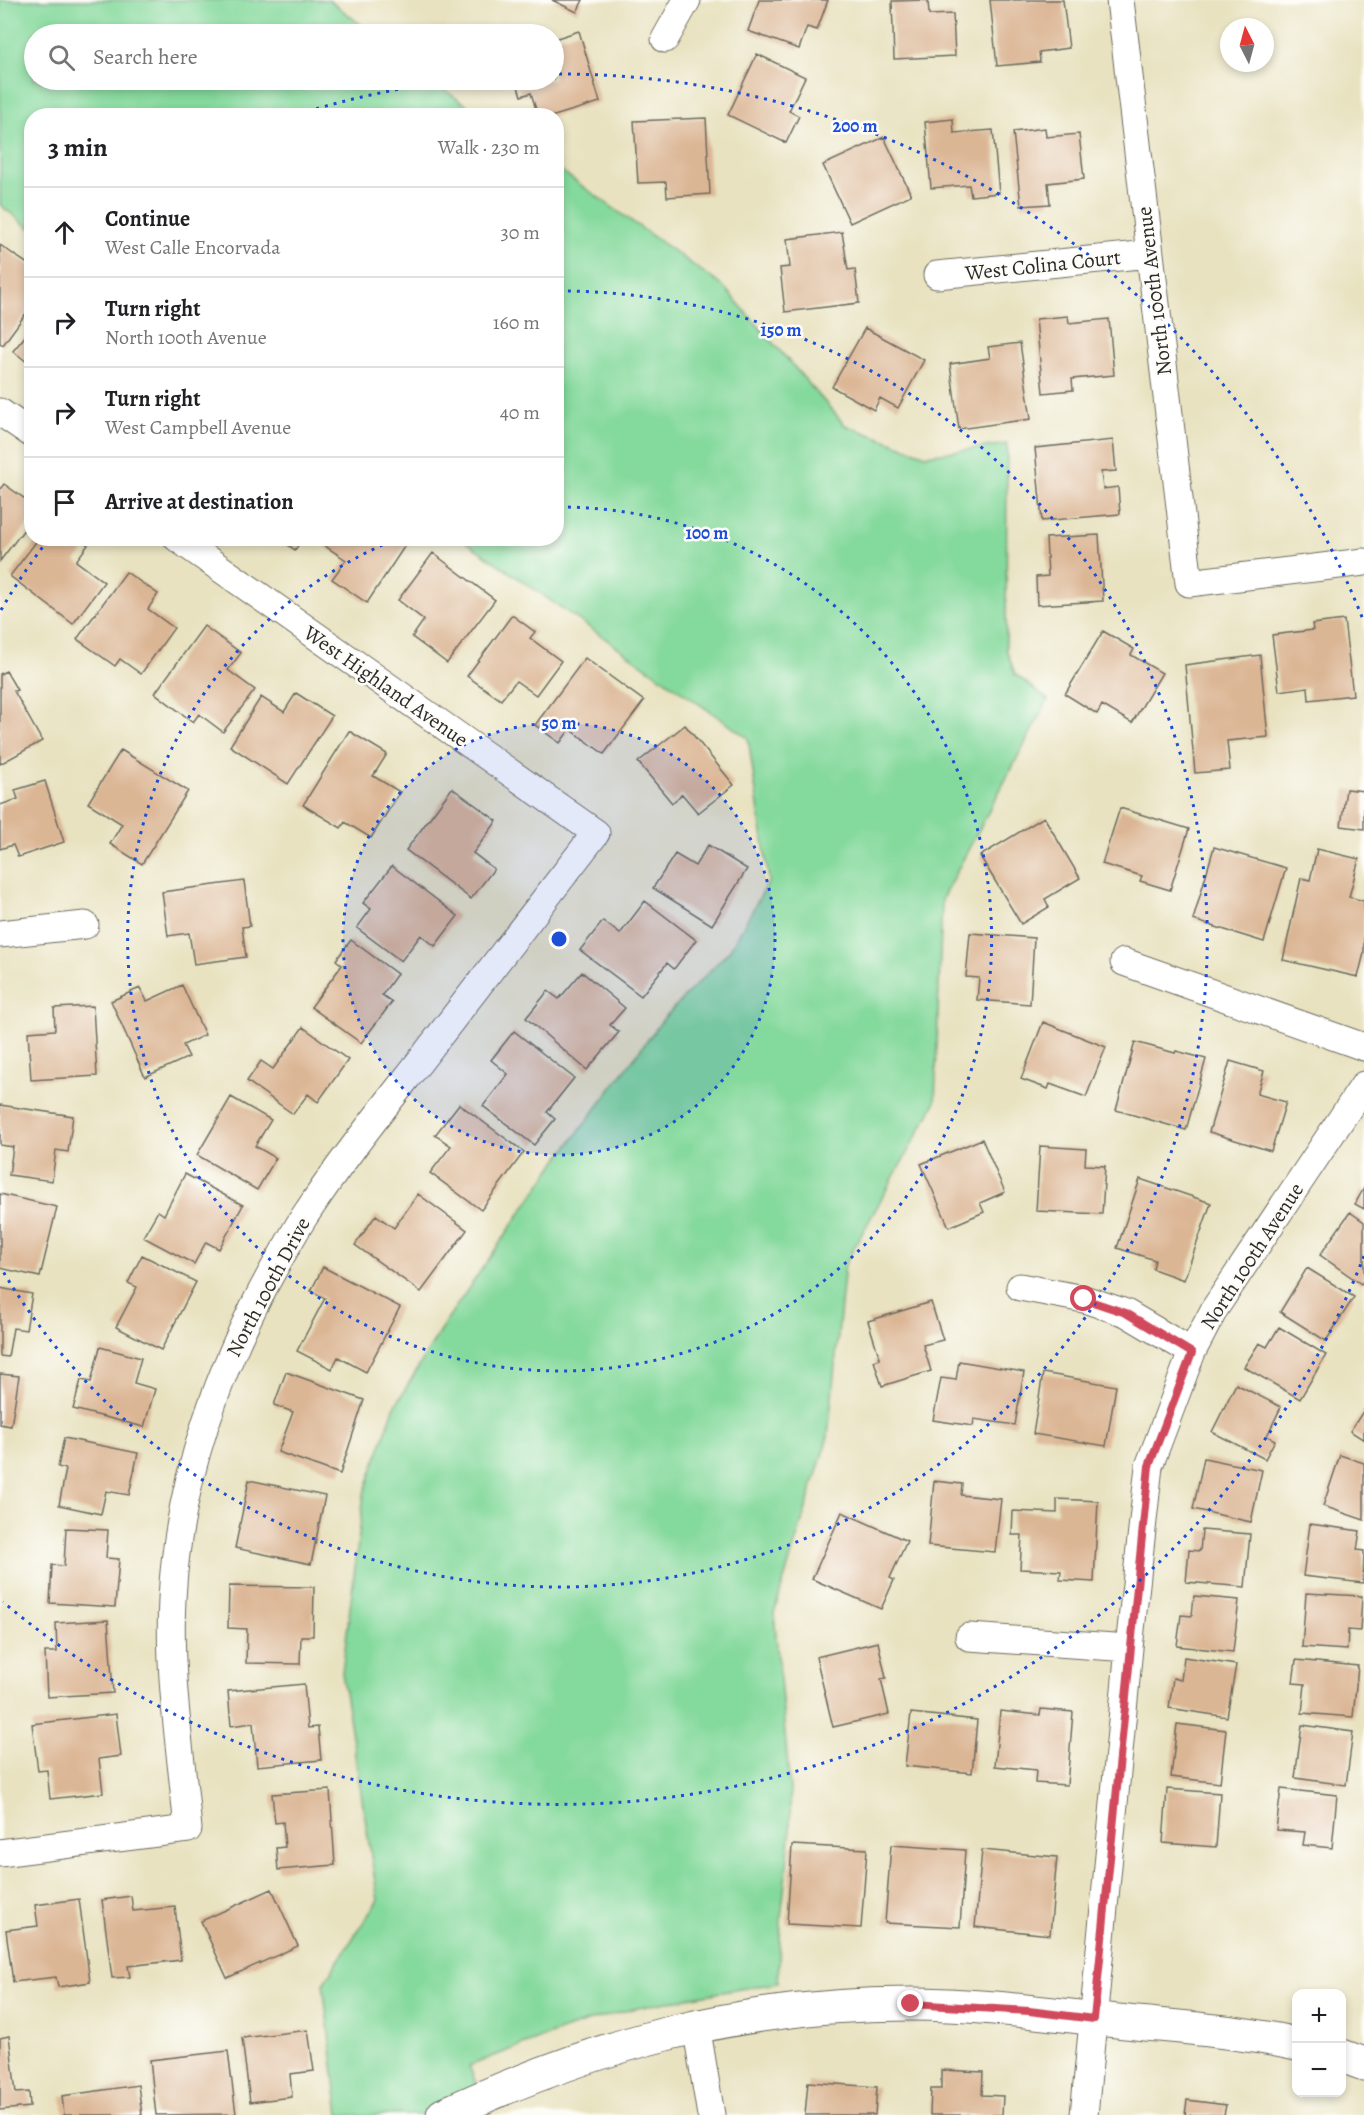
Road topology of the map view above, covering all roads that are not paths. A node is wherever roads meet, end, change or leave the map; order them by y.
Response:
1 (687, 0) edge
2 (1120, 0) edge
3 (665, 39) dead end
4 (1150, 254) junction
5 (937, 275) dead end
6 (0, 412) edge
7 (24, 428) edge
8 (188, 546) edge
9 (1364, 562) edge
10 (596, 833) joint
11 (85, 926) dead end
12 (0, 934) edge
13 (1124, 962) dead end
14 (1364, 1047) edge
15 (1364, 1085) edge
16 (1020, 1287) dead end
17 (1192, 1353) junction
18 (969, 1637) dead end
19 (1129, 1648) junction
20 (0, 1853) edge
21 (1094, 2019) junction
22 (696, 2025) junction
23 (1292, 2043) edge
24 (1346, 2058) edge
25 (1364, 2064) edge
26 (443, 2115) edge
27 (711, 2115) edge
28 (1084, 2115) edge

1 - 3 street
2 - 4 street, North 100th Avenue
4 - 5 street, West Colina Court
4 - 9 street, North 100th Avenue
6 - 7 street
8 - 10 street, West Highland Avenue
10 - 20 street, North 100th Drive
11 - 12 street
13 - 14 street
15 - 17 street, North 100th Avenue
16 - 17 street
17 - 19 street, North 100th Avenue
18 - 19 street
19 - 21 street, North 100th Avenue
21 - 22 street
21 - 23 street
21 - 28 street, North 100th Avenue
22 - 26 street
22 - 27 street
24 - 25 street

